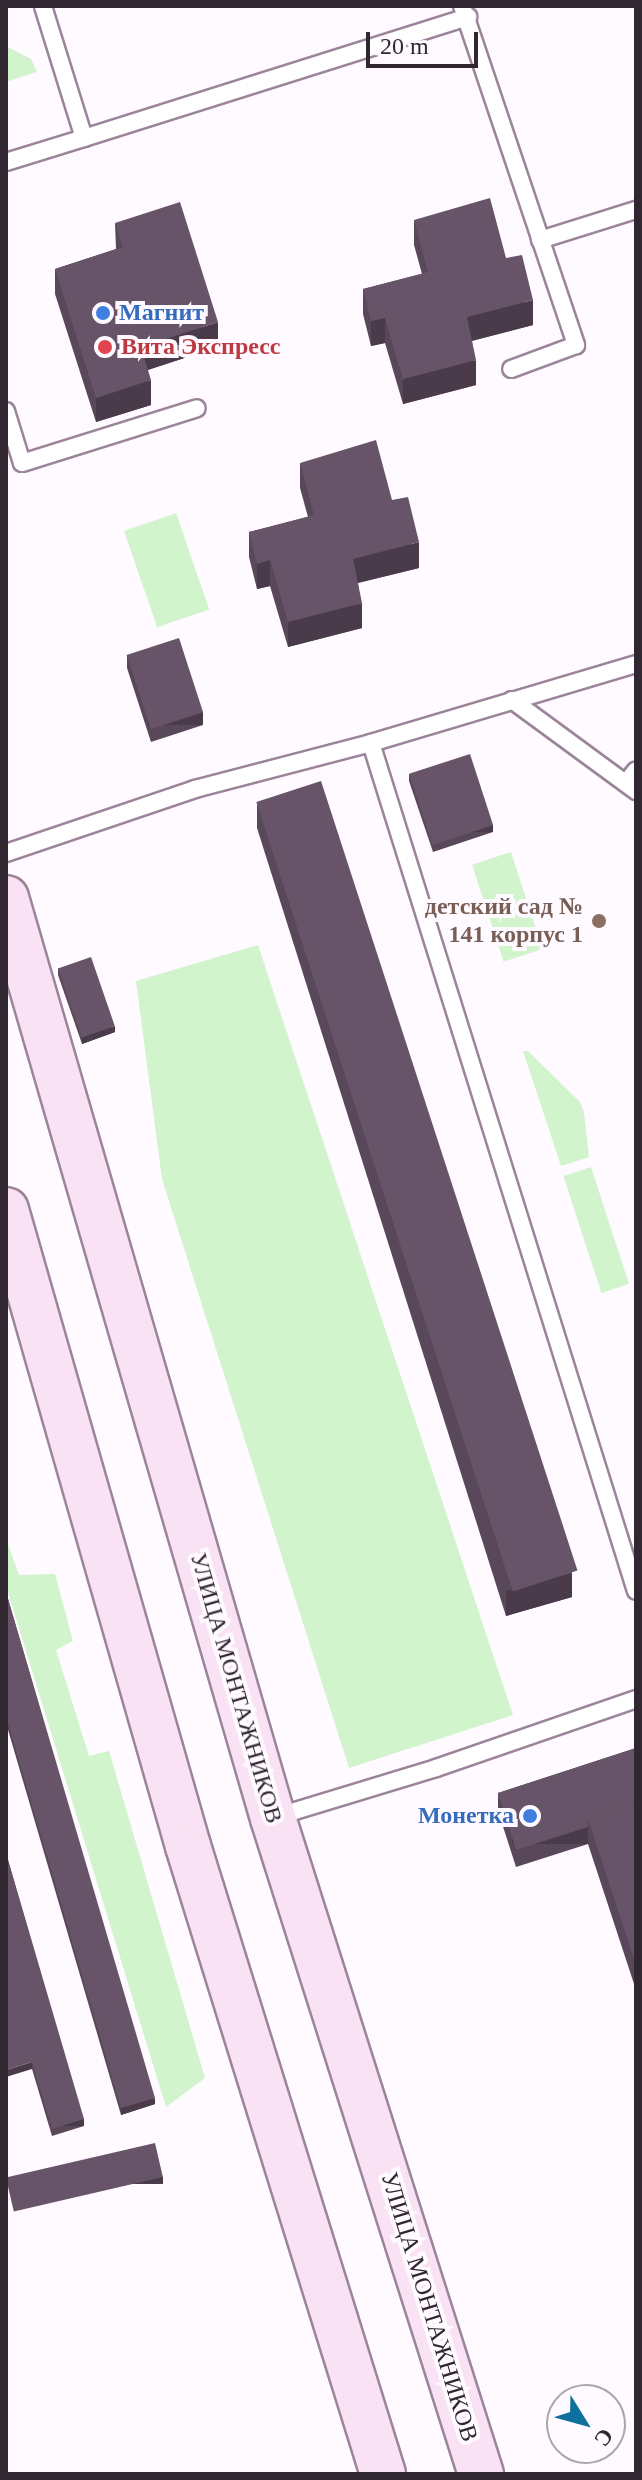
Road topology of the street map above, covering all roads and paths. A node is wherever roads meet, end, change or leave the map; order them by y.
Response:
1 (43, 6) edge
2 (465, 11) edge
3 (84, 138) junction
4 (6, 162) edge
5 (636, 210) edge
6 (540, 240) junction
7 (511, 369) dead end
8 (197, 408) dead end
9 (6, 411) edge
10 (636, 664) edge
11 (512, 700) junction
12 (371, 743) junction
13 (633, 781) edge
14 (6, 853) edge
15 (6, 898) edge
16 (6, 1210) edge
17 (636, 1591) edge
18 (636, 1699) edge
19 (273, 1818) junction
20 (383, 2474) edge
21 (481, 2474) edge

1 - 3 lane
2 - 3 lane
2 - 6 lane
3 - 4 lane
5 - 6 lane
6 - 7 lane
8 - 9 lane
10 - 11 lane
11 - 12 lane
11 - 13 lane
12 - 14 lane
12 - 17 lane
15 - 19 main road, УЛИЦА МОНТАЖНИКОВ
16 - 20 main road
18 - 19 lane
19 - 21 main road, УЛИЦА МОНТАЖНИКОВ

